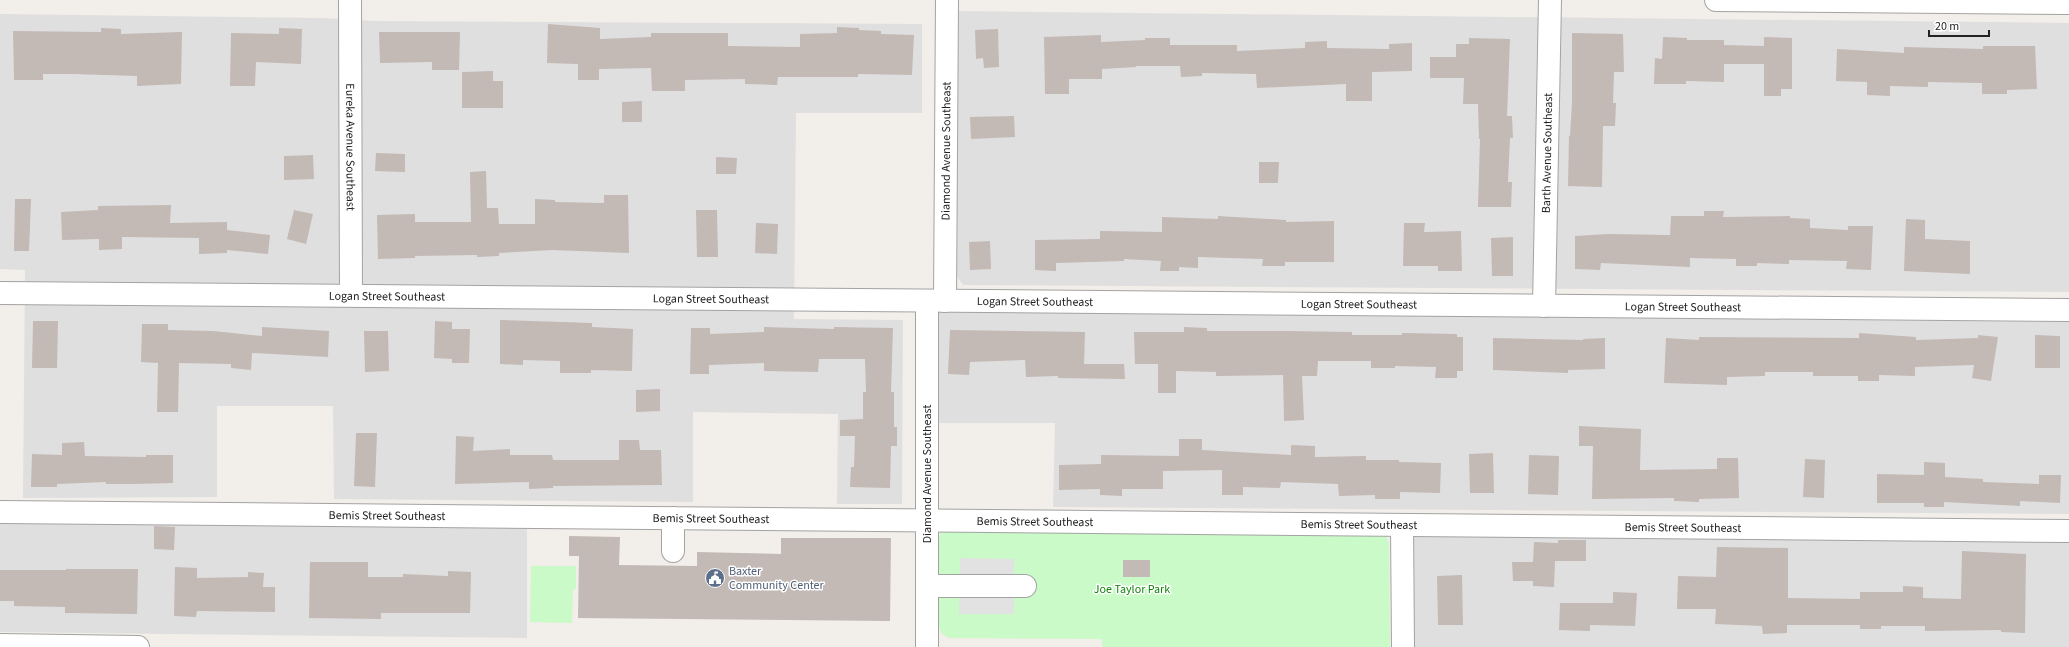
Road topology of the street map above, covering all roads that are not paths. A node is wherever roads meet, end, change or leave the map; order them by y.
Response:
1 (350, 0) edge
2 (947, 0) edge
3 (1550, 0) edge
4 (1716, 0) edge
5 (1845, 1) edge
6 (1912, 1) edge
7 (2069, 3) edge
8 (0, 293) edge
9 (351, 295) junction
10 (936, 301) junction
11 (1544, 306) junction
12 (2069, 310) edge
13 (0, 512) edge
14 (673, 518) junction
15 (927, 520) junction
16 (1402, 525) junction
17 (2069, 531) edge
18 (673, 551) dead end
19 (927, 586) junction
20 (1025, 586) dead end
21 (0, 646) edge
22 (138, 647) edge
23 (927, 647) edge
24 (1403, 647) edge

1 - 9 street, Eureka Avenue Southeast
2 - 10 street, Diamond Avenue Southeast
3 - 11 street, Barth Avenue Southeast
4 - 5 street
5 - 6 street
6 - 7 street
8 - 9 street, Logan Street Southeast
9 - 10 street, Logan Street Southeast
10 - 11 street, Logan Street Southeast
10 - 15 street, Diamond Avenue Southeast
11 - 12 street, Logan Street Southeast
13 - 14 street, Bemis Street Southeast
14 - 15 street, Bemis Street Southeast
14 - 18 street
15 - 16 street, Bemis Street Southeast
15 - 19 street, Diamond Avenue Southeast
16 - 17 street, Bemis Street Southeast
16 - 24 street
19 - 20 street
19 - 23 street, Diamond Avenue Southeast
21 - 22 street

